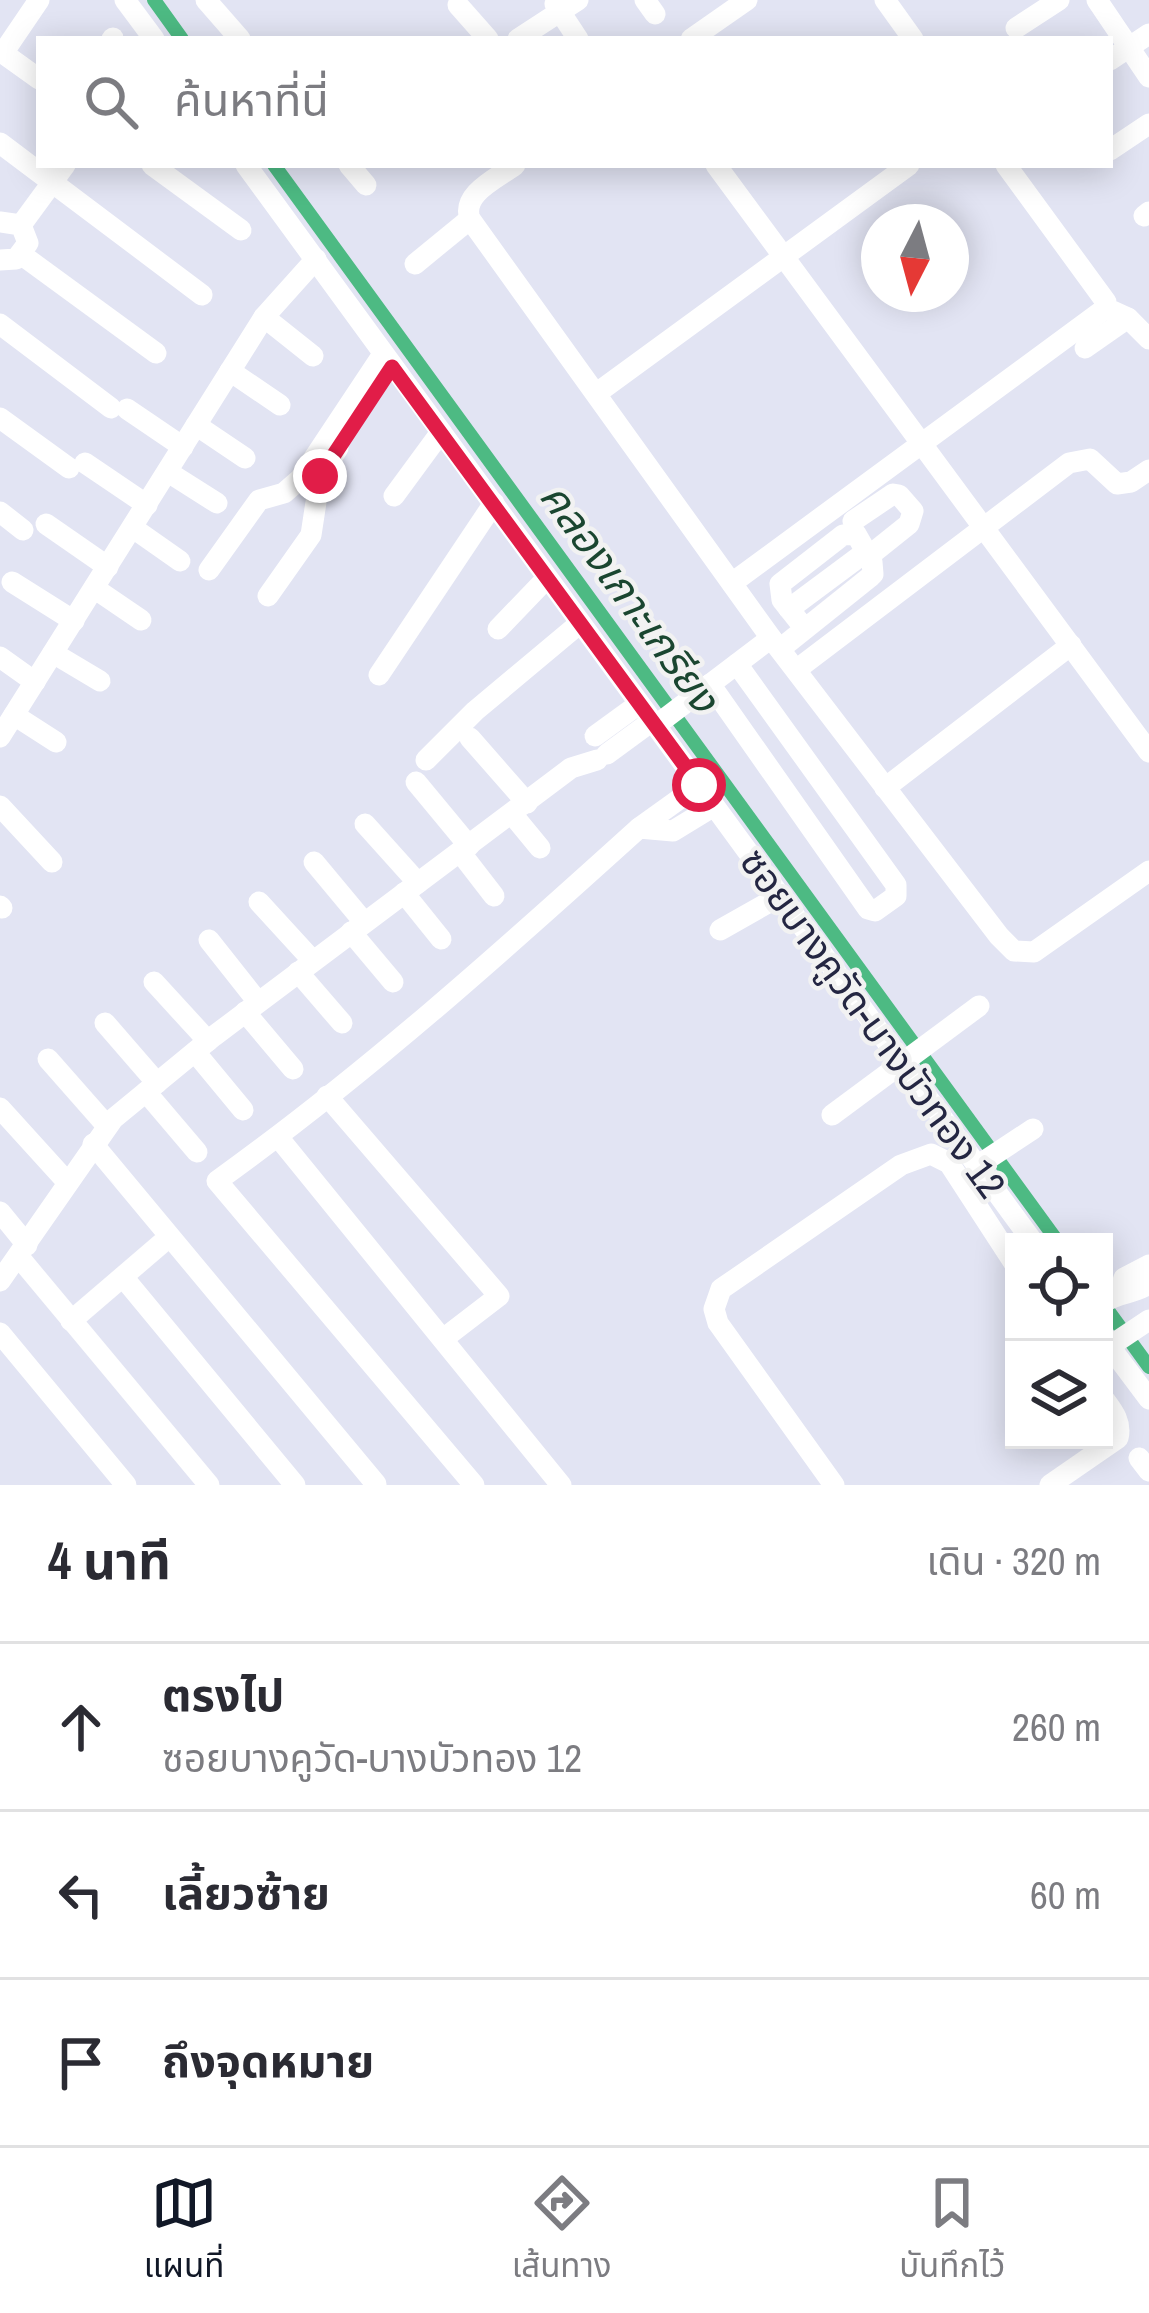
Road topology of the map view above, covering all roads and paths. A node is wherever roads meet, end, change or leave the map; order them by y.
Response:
1 (39, 0) edge
2 (125, 0) edge
3 (206, 0) edge
4 (747, 0) edge
5 (885, 0) edge
6 (1059, 0) edge
7 (1097, 0) edge
8 (458, 4) dead end
9 (564, 4) edge
10 (1016, 28) dead end
11 (1149, 34) edge
12 (149, 36) edge
13 (237, 36) edge
14 (485, 36) edge
15 (522, 36) edge
16 (577, 36) edge
17 (695, 36) edge
18 (911, 36) edge
19 (1129, 46) junction
20 (1, 52) edge
21 (1113, 58) edge
22 (36, 77) edge
23 (1149, 77) edge
24 (1149, 124) edge
25 (0, 143) edge
26 (1113, 147) edge
27 (36, 162) edge
28 (156, 168) edge
29 (248, 168) edge
30 (352, 168) edge
31 (511, 168) edge
32 (718, 168) edge
33 (905, 168) edge
34 (1008, 168) edge
35 (59, 174) edge
36 (366, 185) dead end
37 (470, 219) junction
38 (10, 223) edge
39 (241, 230) dead end
40 (11, 257) edge
41 (785, 259) junction
42 (316, 260) junction
43 (415, 264) dead end
44 (202, 295) dead end
45 (1106, 308) junction
46 (264, 317) junction
47 (1128, 318) junction
48 (0, 325) edge
49 (1149, 339) edge
50 (1085, 348) dead end
51 (156, 353) dead end
52 (314, 356) dead end
53 (387, 360) junction
54 (230, 371) junction
55 (597, 393) junction
56 (280, 405) dead end
57 (0, 418) edge
58 (196, 425) junction
59 (440, 432) junction
60 (921, 444) junction
61 (183, 447) junction
62 (244, 458) dead end
63 (1149, 470) edge
64 (168, 472) junction
65 (394, 496) dead end
66 (217, 503) dead end
67 (494, 503) junction
68 (147, 505) junction
69 (0, 512) edge
70 (853, 520) dead end
71 (46, 524) dead end
72 (982, 526) junction
73 (133, 528) junction
74 (23, 530) dead end
75 (868, 553) junction
76 (180, 561) dead end
77 (108, 567) junction
78 (208, 570) dead end
79 (546, 579) junction
80 (12, 582) dead end
81 (732, 583) junction
82 (94, 588) junction
83 (268, 596) dead end
84 (74, 620) junction
85 (141, 620) dead end
86 (580, 624) junction
87 (498, 628) dead end
88 (805, 629) junction
89 (776, 643) junction
90 (1071, 645) junction
91 (53, 653) junction
92 (0, 657) edge
93 (736, 664) junction
94 (796, 670) junction
95 (379, 675) dead end
96 (100, 681) dead end
97 (35, 682) junction
98 (701, 691) junction
99 (14, 715) junction
100 (654, 716) junction
101 (0, 737) edge
102 (470, 738) dead end
103 (56, 742) dead end
104 (1149, 752) edge
105 (426, 760) dead end
106 (416, 782) dead end
107 (699, 785) junction
108 (885, 788) junction
109 (0, 806) edge
110 (714, 806) junction
111 (519, 808) junction
112 (857, 817) junction
113 (364, 824) dead end
114 (639, 828) junction
115 (822, 844) junction
116 (540, 848) dead end
117 (464, 849) junction
118 (52, 862) dead end
119 (314, 862) dead end
120 (1149, 871) edge
121 (411, 888) junction
122 (494, 896) dead end
123 (780, 896) junction
124 (259, 902) dead end
125 (357, 927) junction
126 (720, 930) dead end
127 (441, 939) dead end
128 (208, 940) dead end
129 (305, 967) junction
130 (154, 982) dead end
131 (393, 982) dead end
132 (979, 1006) dead end
133 (251, 1007) junction
134 (105, 1023) dead end
135 (342, 1023) dead end
136 (202, 1046) junction
137 (917, 1055) junction
138 (48, 1059) dead end
139 (293, 1069) dead end
140 (151, 1087) junction
141 (327, 1096) junction
142 (0, 1108) edge
143 (243, 1110) dead end
144 (832, 1115) dead end
145 (1033, 1129) dead end
146 (100, 1135) junction
147 (278, 1137) junction
148 (197, 1152) dead end
149 (993, 1156) junction
150 (68, 1184) junction
151 (0, 1211) edge
152 (1029, 1233) edge
153 (170, 1237) junction
154 (1005, 1249) edge
155 (23, 1251) junction
156 (1149, 1264) edge
157 (123, 1277) junction
158 (0, 1281) edge
159 (1149, 1284) edge
160 (1113, 1296) edge
161 (71, 1321) junction
162 (1146, 1322) edge
163 (0, 1333) edge
164 (443, 1339) junction
165 (1113, 1341) edge
166 (1113, 1345) edge
167 (1149, 1399) edge
168 (1113, 1411) edge
169 (1113, 1441) edge
170 (1102, 1449) edge
171 (376, 1484) edge
172 (126, 1485) edge
173 (209, 1485) edge
174 (296, 1485) edge
175 (474, 1485) edge
176 (561, 1485) edge
177 (833, 1485) edge
178 (1050, 1485) edge

1 - 20 street
2 - 12 street
3 - 13 street
4 - 17 street
5 - 18 street
6 - 10 street
7 - 19 street
8 - 14 street
9 - 15 street
9 - 16 street
11 - 19 street
19 - 21 street
19 - 23 street
20 - 22 street
24 - 26 street
25 - 27 street
28 - 39 street
29 - 42 street, ซอยบางคูวัด-บางบัวทอง 12
30 - 36 street
31 - 37 street
32 - 41 street
33 - 41 street
34 - 45 street
35 - 38 street
35 - 44 street
37 - 43 street
37 - 55 street
38 - 40 street
40 - 51 street
41 - 55 street
41 - 60 street
42 - 46 street
42 - 53 street, ซอยบางคูวัด-บางบัวทอง 12
45 - 47 street
45 - 60 street
46 - 52 street
46 - 54 street
47 - 49 street
47 - 50 street
48 - 61 street
53 - 59 street, ซอยบางคูวัด-บางบัวทอง 12
53 - 78 street
53 - 83 street
54 - 56 street
54 - 58 street
55 - 81 street
57 - 68 street
58 - 61 street
58 - 62 street
59 - 65 street
59 - 67 street, ซอยบางคูวัด-บางบัวทอง 12
60 - 72 street
60 - 81 street
61 - 64 street
63 - 72 street
64 - 66 street
64 - 68 street
67 - 79 street, ซอยบางคูวัด-บางบัวทอง 12
67 - 95 street
68 - 73 street
69 - 74 street
70 - 75 street
71 - 77 street
72 - 90 street
72 - 94 street
73 - 76 street
73 - 77 street
75 - 88 street
75 - 88 street
77 - 82 street
79 - 86 street, ซอยบางคูวัด-บางบัวทอง 12
79 - 87 street
80 - 84 street
81 - 89 street
82 - 84 street
82 - 85 street
84 - 91 street
86 - 100 street, ซอยบางคูวัด-บางบัวทอง 12
86 - 105 street
88 - 89 street
89 - 93 street
89 - 94 street
90 - 104 street
90 - 108 street
91 - 96 street
91 - 97 street
92 - 97 street
93 - 98 street
93 - 112 street
94 - 108 street
97 - 99 street
98 - 100 street
98 - 115 street
99 - 101 street
99 - 103 street
100 - 107 street, ซอยบางคูวัด-บางบัวทอง 12
100 - 111 street
102 - 111 street
106 - 117 street
107 - 110 street, ซอยบางคูวัด-บางบัวทอง 12
107 - 114 street
108 - 120 street
109 - 118 street
110 - 114 street
110 - 123 street, ซอยบางคูวัด-บางบัวทอง 12
111 - 116 street
111 - 117 street
112 - 115 street
112 - 115 street
113 - 121 street
114 - 141 street
117 - 121 street
117 - 122 street
119 - 125 street
121 - 125 street
121 - 127 street
123 - 126 street
123 - 137 street, ซอยบางคูวัด-บางบัวทอง 12
124 - 129 street
125 - 129 street
125 - 131 street
128 - 133 street
129 - 133 street
129 - 135 street
130 - 136 street
132 - 137 street
133 - 136 street
133 - 139 street
134 - 140 street
136 - 140 street
136 - 143 street
137 - 144 street
137 - 149 street, ซอยบางคูวัด-บางบัวทอง 12
138 - 146 street
140 - 146 street
140 - 148 street
141 - 147 street
141 - 164 street
142 - 150 street
145 - 149 street
146 - 150 street
146 - 153 street
147 - 164 street
147 - 175 street
149 - 152 street, ซอยบางคูวัด-บางบัวทอง 12
150 - 155 street
151 - 155 street
153 - 157 street
153 - 171 street
154 - 177 street
155 - 158 street
155 - 161 street
156 - 160 street
157 - 161 street
157 - 174 street
159 - 160 street
161 - 173 street
162 - 165 street
163 - 172 street
164 - 176 street
166 - 167 street
168 - 169 street
170 - 178 street

